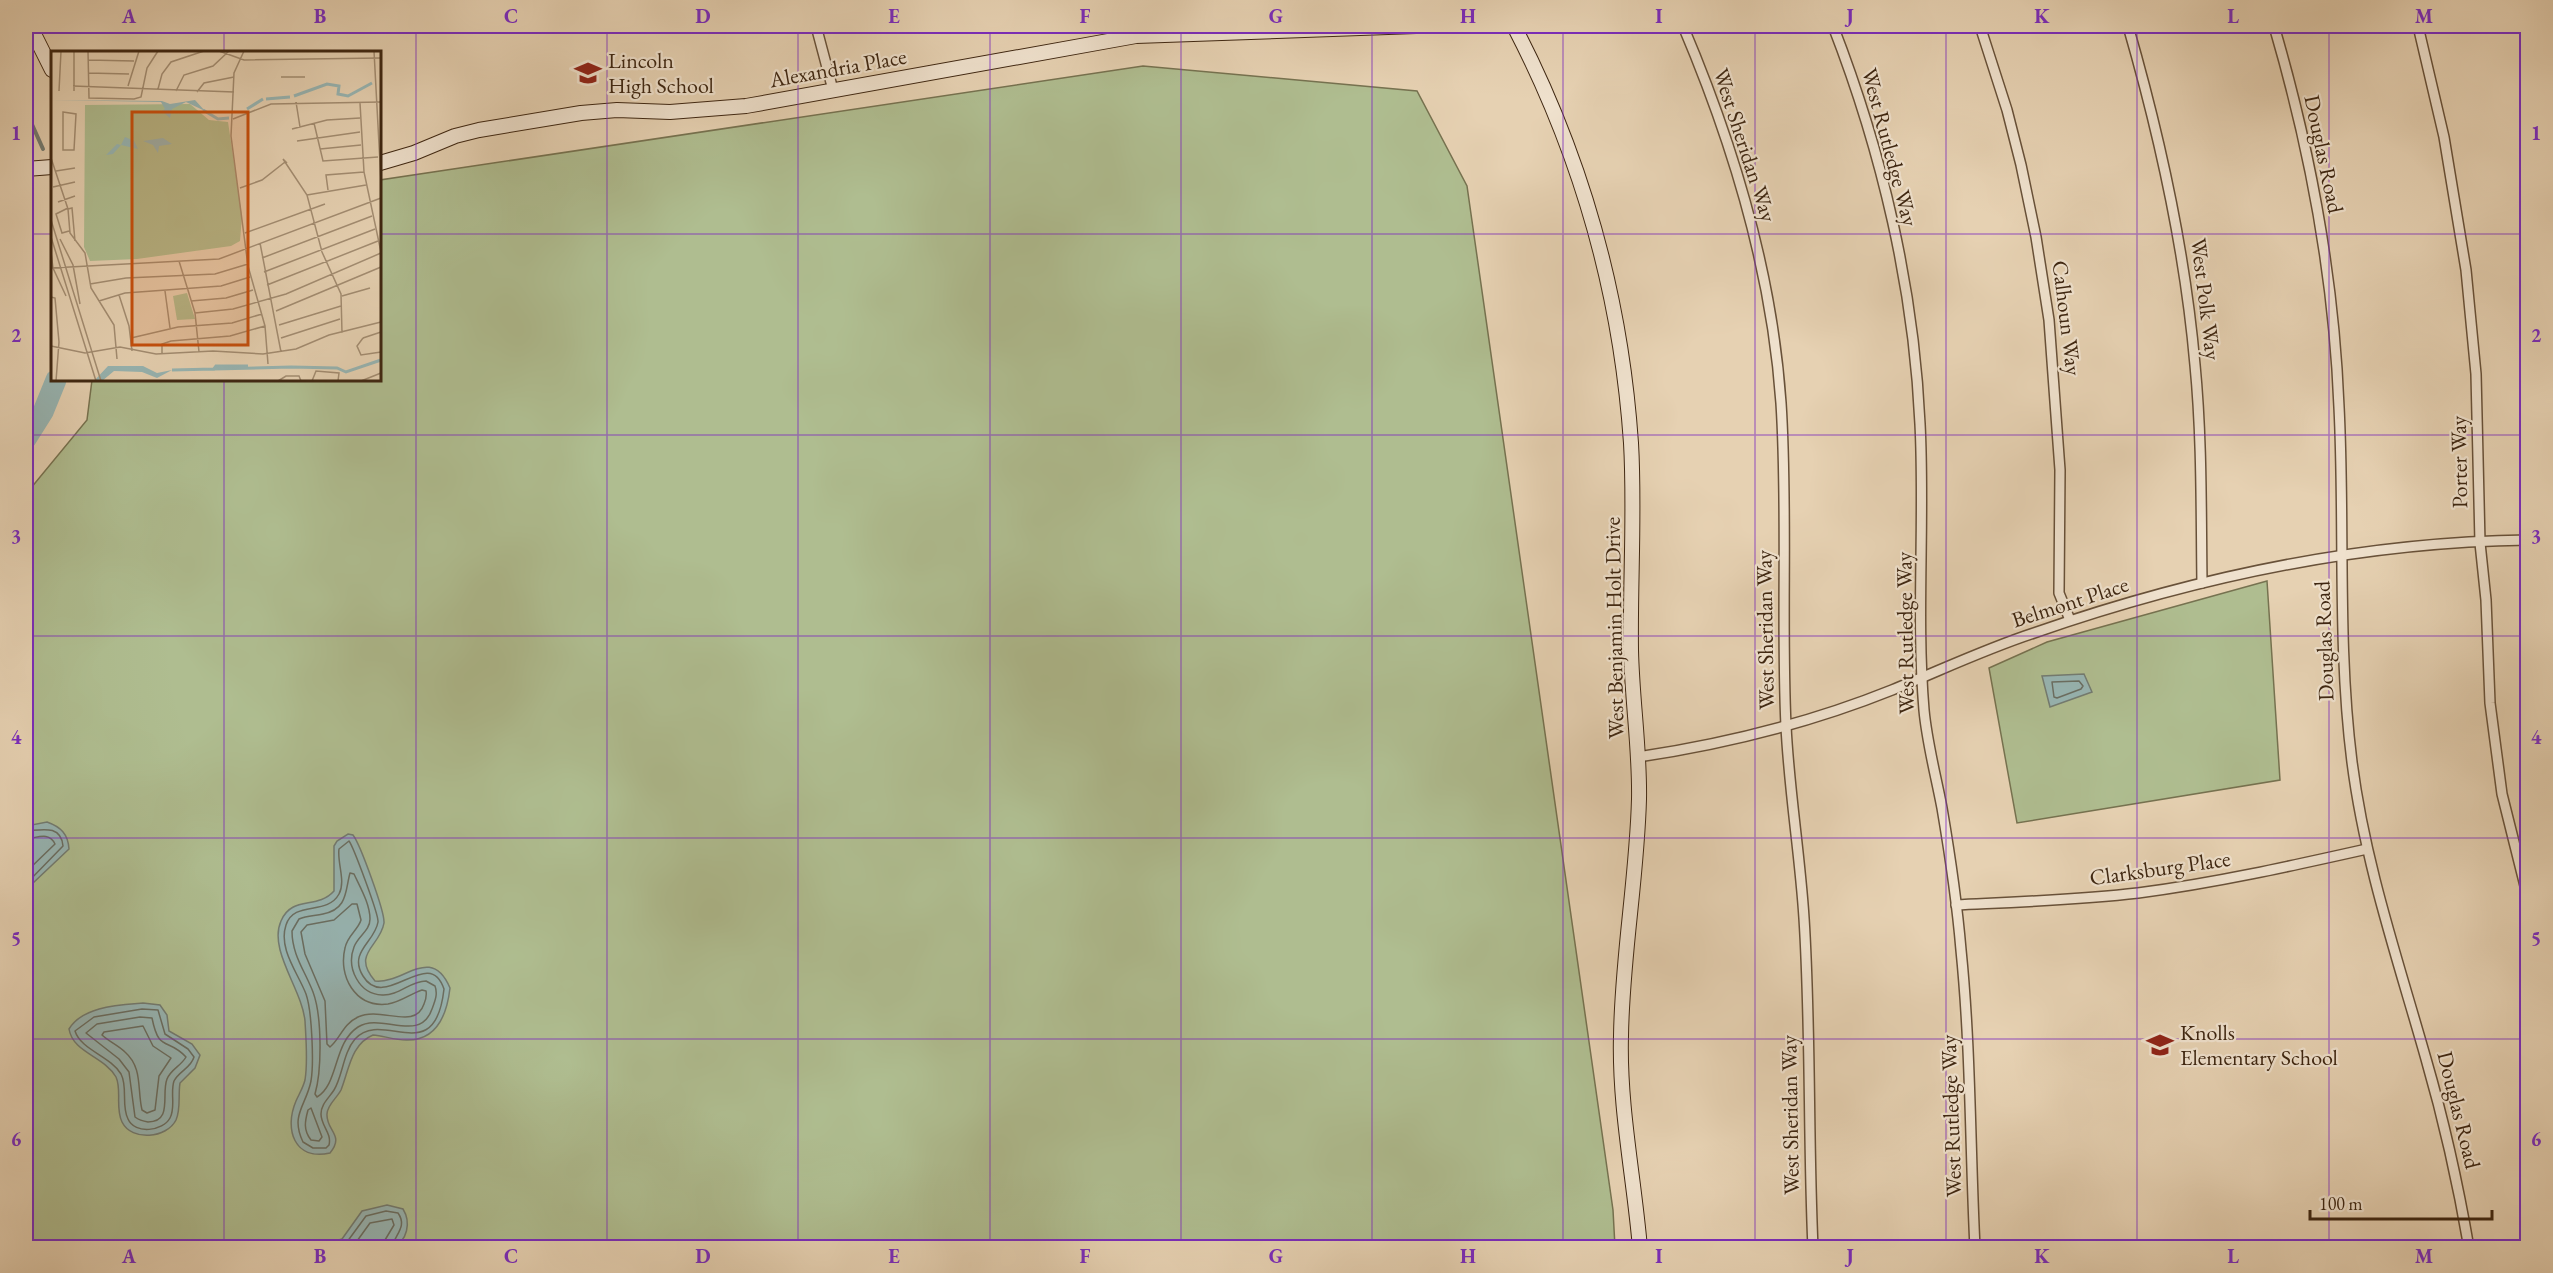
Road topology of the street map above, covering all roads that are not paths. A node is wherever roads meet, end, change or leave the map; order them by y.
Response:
1 (30, 26) edge
2 (816, 26) edge
3 (1416, 26) edge
4 (1514, 26) edge
5 (1683, 26) edge
6 (1833, 26) edge
7 (1980, 26) edge
8 (2128, 26) edge
9 (2274, 26) edge
10 (2418, 26) edge
11 (1326, 27) edge
12 (51, 68) edge
13 (833, 90) junction
14 (381, 163) edge
15 (51, 167) edge
16 (26, 169) edge
17 (2528, 540) edge
18 (2480, 543) junction
19 (2341, 557) junction
20 (2202, 583) junction
21 (2070, 621) junction
22 (1922, 677) junction
23 (1786, 726) junction
24 (1638, 757) junction
25 (2367, 849) junction
26 (2528, 898) edge
27 (1956, 905) junction
28 (1640, 1248) edge
29 (1813, 1248) edge
30 (1975, 1248) edge
31 (2469, 1248) edge

1 - 12 main road
2 - 13 street
3 - 11 main road, Alexandria Place
4 - 24 main road, West Benjamin Holt Drive
5 - 23 street, West Sheridan Way
6 - 22 street, West Rutledge Way
7 - 21 street, Calhoun Way
8 - 20 street, West Polk Way
9 - 19 street, Douglas Road
10 - 18 street, Porter Way
11 - 13 main road, Alexandria Place
13 - 14 main road, Alexandria Place
15 - 16 main road
17 - 18 street, Belmont Place
18 - 19 street, Belmont Place
18 - 26 street, Porter Way
19 - 20 street, Belmont Place
19 - 25 street, Douglas Road
20 - 21 street, Belmont Place
21 - 22 street, Belmont Place
22 - 23 street, Belmont Place
22 - 27 street, West Rutledge Way
23 - 24 street, Belmont Place
23 - 29 street, West Sheridan Way
24 - 28 main road, West Benjamin Holt Drive
25 - 27 street, Clarksburg Place
25 - 31 street, Douglas Road
27 - 30 street, West Rutledge Way

